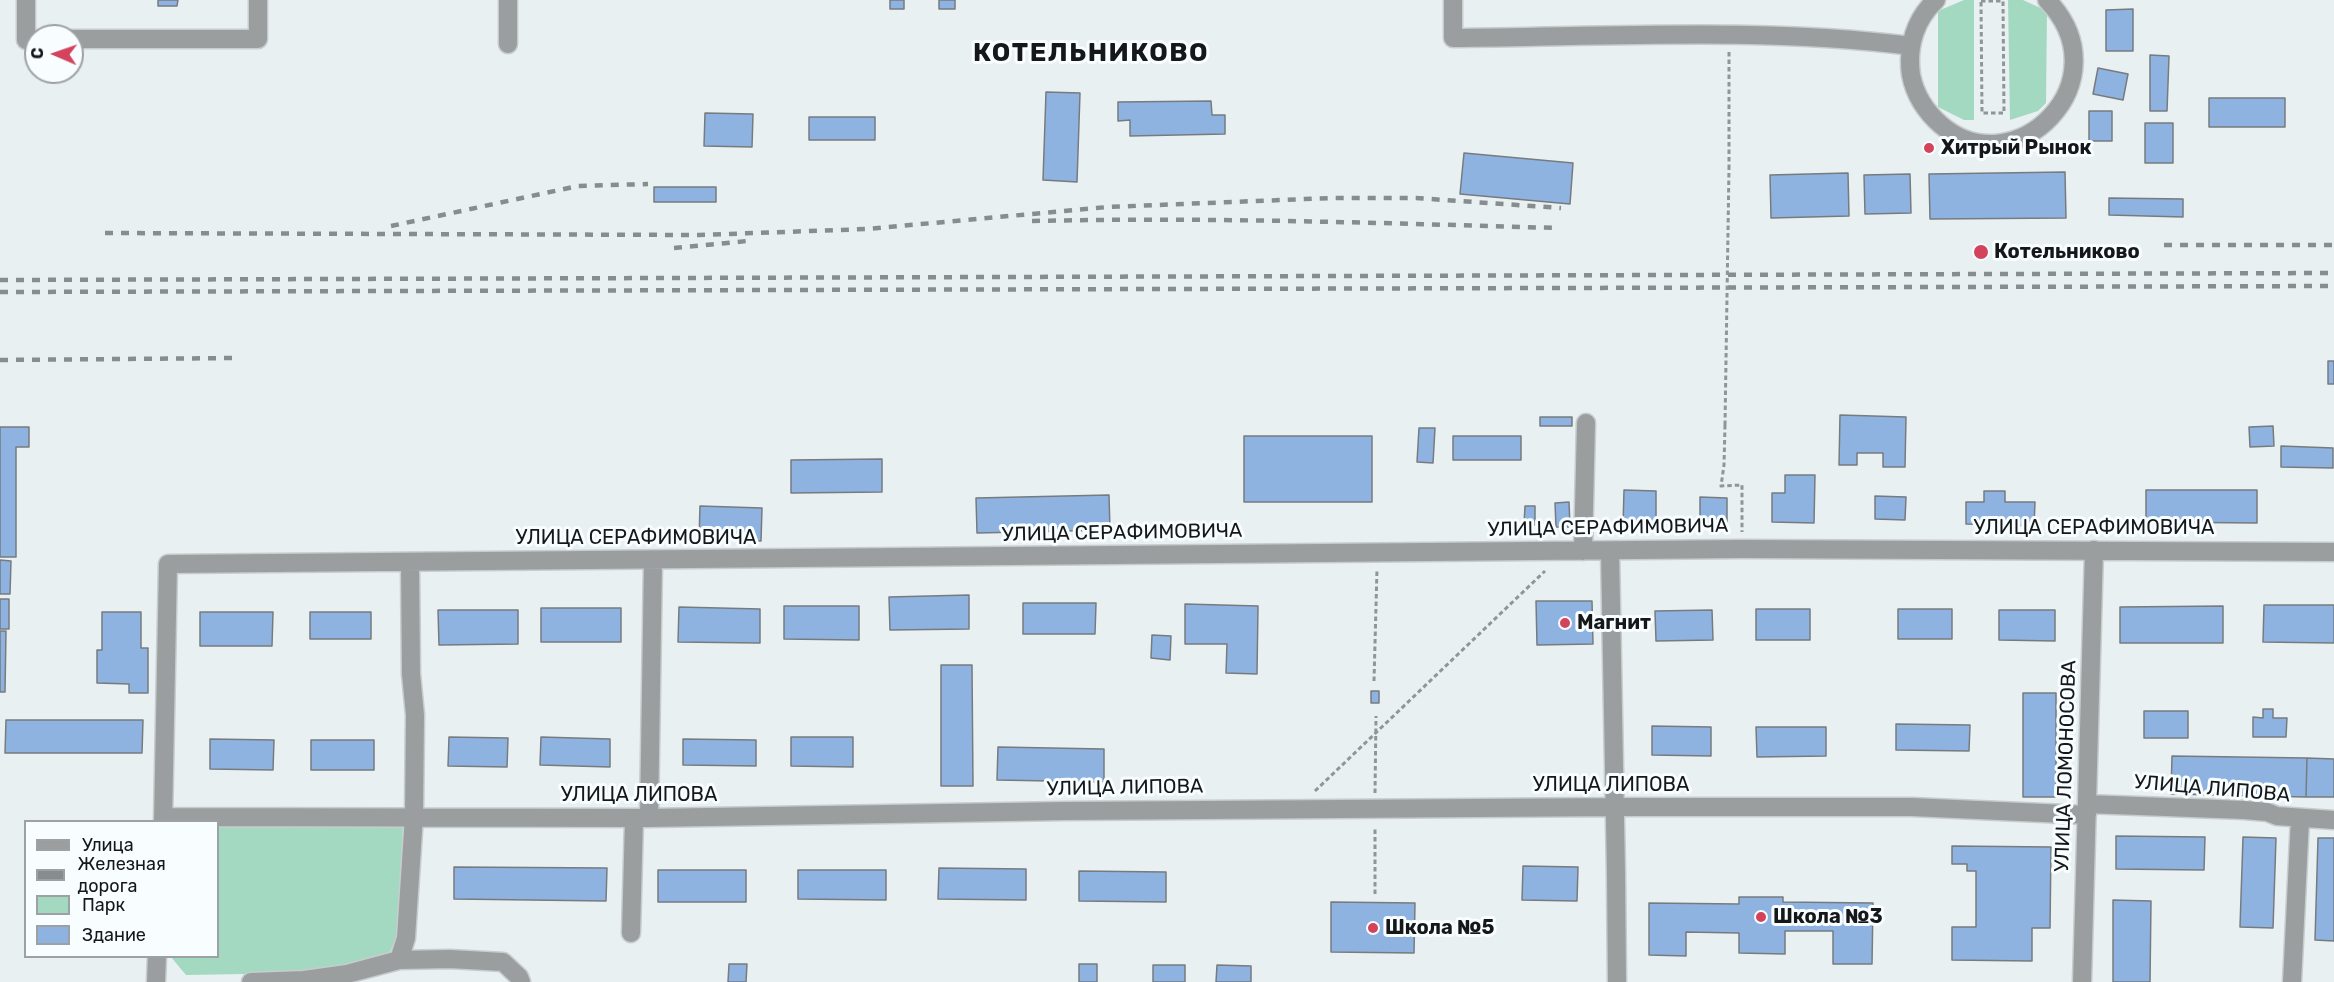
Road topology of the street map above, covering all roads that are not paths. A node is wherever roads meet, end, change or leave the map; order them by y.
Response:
1 (26, 0) edge
2 (258, 0) edge
3 (508, 0) edge
4 (1453, 0) edge
5 (1936, 0) edge
6 (2048, 0) edge
7 (26, 24) edge
8 (84, 39) edge
9 (508, 44) dead end
10 (1911, 46) junction
11 (1586, 423) dead end
12 (2094, 550) junction
13 (1583, 551) junction
14 (1610, 551) junction
15 (2334, 552) edge
16 (653, 561) junction
17 (410, 562) junction
18 (1614, 807) junction
19 (2087, 809) junction
20 (414, 816) junction
21 (641, 818) junction
22 (163, 819) edge
23 (2300, 819) junction
24 (2334, 819) edge
25 (631, 933) dead end
26 (157, 958) edge
27 (399, 960) junction
28 (156, 982) edge
29 (251, 982) edge
30 (521, 982) edge
31 (1617, 982) edge
32 (2082, 982) edge
33 (2292, 982) edge

1 - 7 street
2 - 8 street
3 - 9 street
4 - 10 street
5 - 10 street
6 - 10 street
11 - 13 street
12 - 14 street, УЛИЦА СЕРАФИМОВИЧА
12 - 15 street, УЛИЦА СЕРАФИМОВИЧА
12 - 19 street, УЛИЦА ЛОМОНОСОВА
13 - 14 street, УЛИЦА СЕРАФИМОВИЧА
13 - 16 street, УЛИЦА СЕРАФИМОВИЧА
14 - 18 street
16 - 17 street, УЛИЦА СЕРАФИМОВИЧА
16 - 21 street
17 - 20 street
17 - 22 street, УЛИЦА СЕРАФИМОВИЧА
18 - 19 street, УЛИЦА ЛИПОВА
18 - 21 street, УЛИЦА ЛИПОВА
18 - 31 street
19 - 23 street, УЛИЦА ЛИПОВА
19 - 32 street, УЛИЦА ЛОМОНОСОВА
20 - 21 street, УЛИЦА ЛИПОВА
20 - 22 street, УЛИЦА ЛИПОВА
20 - 27 street
21 - 25 street
23 - 24 street, УЛИЦА ЛИПОВА
23 - 33 street
26 - 28 street
27 - 29 street
27 - 30 street

